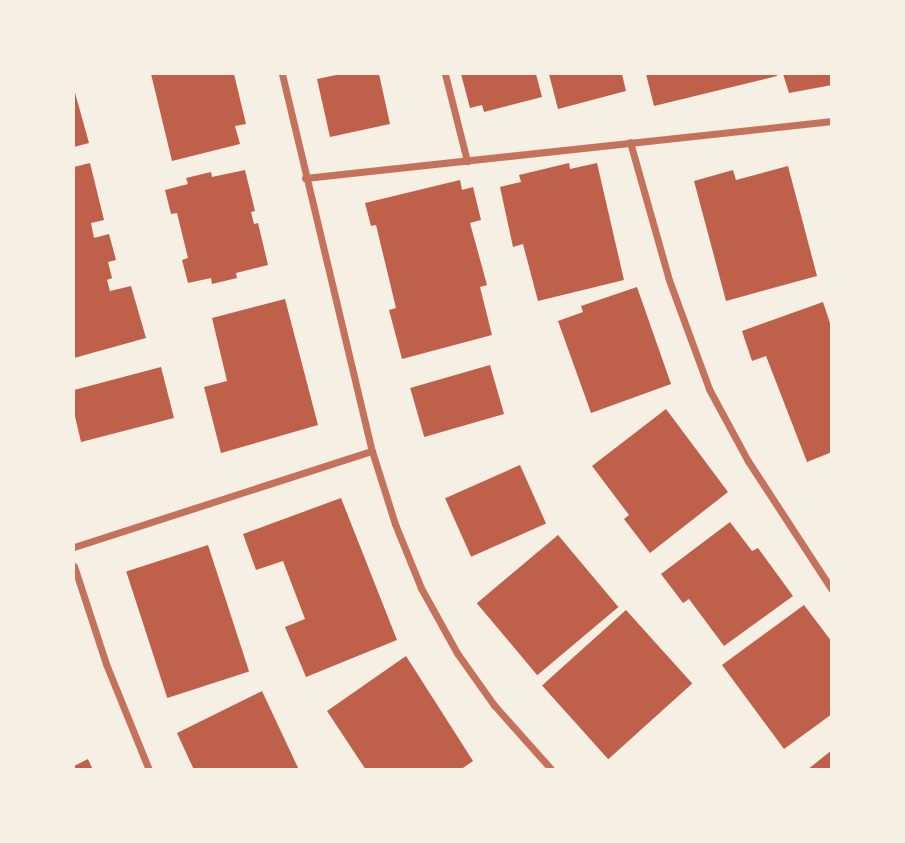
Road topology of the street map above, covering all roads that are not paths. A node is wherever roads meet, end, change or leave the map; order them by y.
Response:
1 (282, 74) edge
2 (445, 74) edge
3 (831, 121) edge
4 (630, 142) junction
5 (467, 161) junction
6 (305, 178) junction
7 (372, 451) junction
8 (74, 547) edge
9 (74, 566) edge
10 (831, 590) edge
11 (149, 769) edge
12 (552, 769) edge

1 - 6 street
2 - 5 street
3 - 4 street
4 - 5 street
4 - 10 street
5 - 6 street
6 - 7 street
7 - 8 street
7 - 12 street
9 - 11 street

